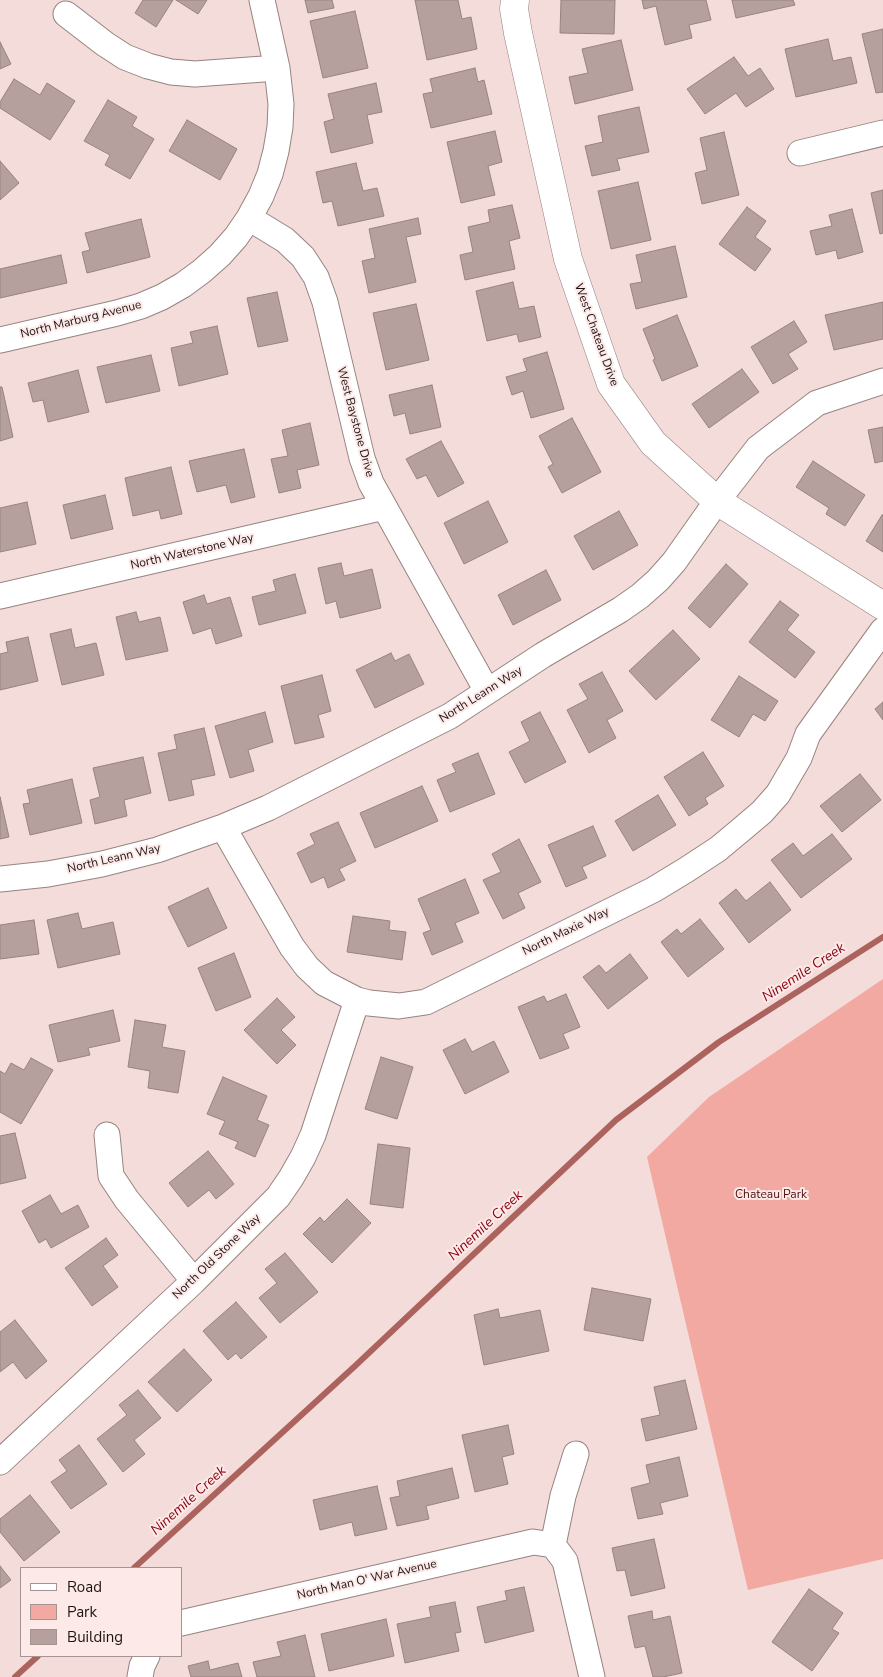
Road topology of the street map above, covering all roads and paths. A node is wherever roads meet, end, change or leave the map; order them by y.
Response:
1 (262, 0) edge
2 (515, 0) edge
3 (66, 14) dead end
4 (276, 68) junction
5 (883, 133) edge
6 (800, 153) dead end
7 (249, 218) junction
8 (0, 340) edge
9 (883, 380) edge
10 (717, 501) junction
11 (384, 507) junction
12 (0, 596) edge
13 (883, 606) edge
14 (883, 630) edge
15 (487, 691) junction
16 (223, 827) junction
17 (0, 880) edge
18 (357, 1000) junction
19 (106, 1135) dead end
20 (194, 1281) junction
21 (576, 1454) dead end
22 (2, 1456) edge
23 (553, 1546) junction
24 (182, 1623) edge
25 (592, 1677) edge

1 - 4 street, North Marburg Avenue
2 - 10 street, West Chateau Drive
3 - 4 street
4 - 7 street, North Marburg Avenue
5 - 6 street
7 - 8 street, North Marburg Avenue
7 - 11 street, West Baystone Drive
9 - 10 street, North Leann Way
10 - 13 street, West Chateau Drive
10 - 15 street, North Leann Way
11 - 12 street, North Waterstone Way
11 - 15 street, West Baystone Drive
14 - 18 street, North Maxie Way
15 - 16 street, North Leann Way
16 - 17 street, North Leann Way
16 - 18 street, North Maxie Way
18 - 20 street, North Old Stone Way
19 - 20 street
20 - 22 street, North Old Stone Way
21 - 23 street
23 - 24 street, North Man O' War Avenue
23 - 25 street

